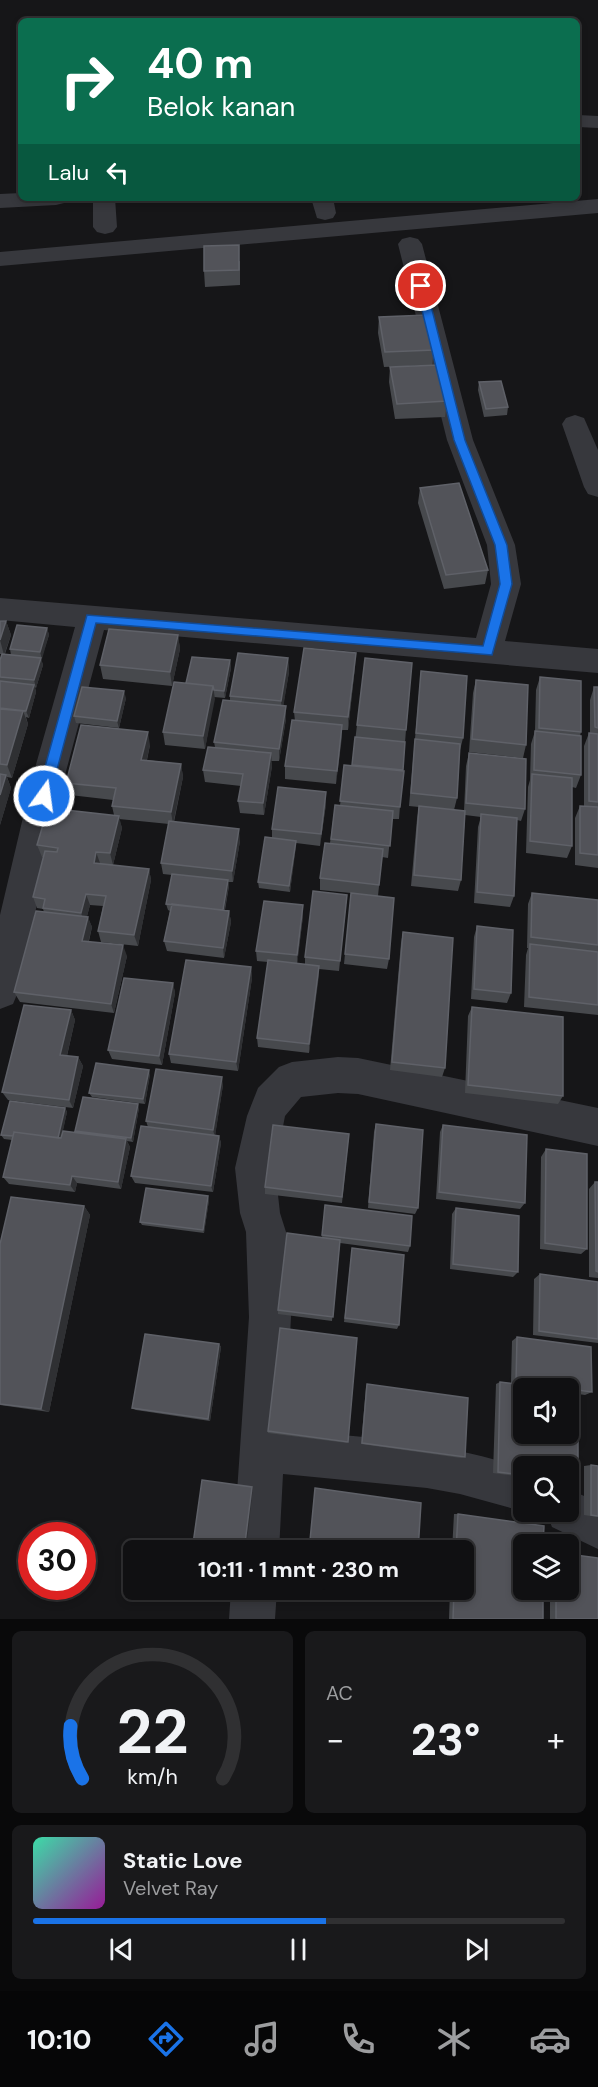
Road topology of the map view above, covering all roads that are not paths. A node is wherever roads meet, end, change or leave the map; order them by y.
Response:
1 (580, 121) edge
2 (598, 122) edge
3 (18, 200) edge
4 (0, 201) edge
5 (104, 201) edge
6 (428, 201) edge
7 (557, 204) edge
8 (598, 206) edge
9 (436, 220) junction
10 (105, 227) dead end
11 (410, 244) dead end
12 (0, 259) edge
13 (575, 424) dead end
14 (598, 487) edge
15 (0, 609) edge
16 (92, 618) junction
17 (487, 651) junction
18 (598, 661) edge
19 (0, 992) edge
20 (598, 1127) edge
21 (262, 1451) junction
22 (513, 1486) edge
23 (579, 1516) edge
24 (598, 1526) edge
25 (257, 1540) edge
26 (253, 1600) edge
27 (252, 1619) edge

1 - 2 street
3 - 4 street
5 - 10 street
6 - 9 street
7 - 8 street
7 - 9 street
9 - 12 street
11 - 17 street
13 - 14 street
15 - 16 street
16 - 17 street
16 - 19 street
17 - 18 street
20 - 21 street
21 - 22 street
21 - 25 street
23 - 24 street
26 - 27 street

